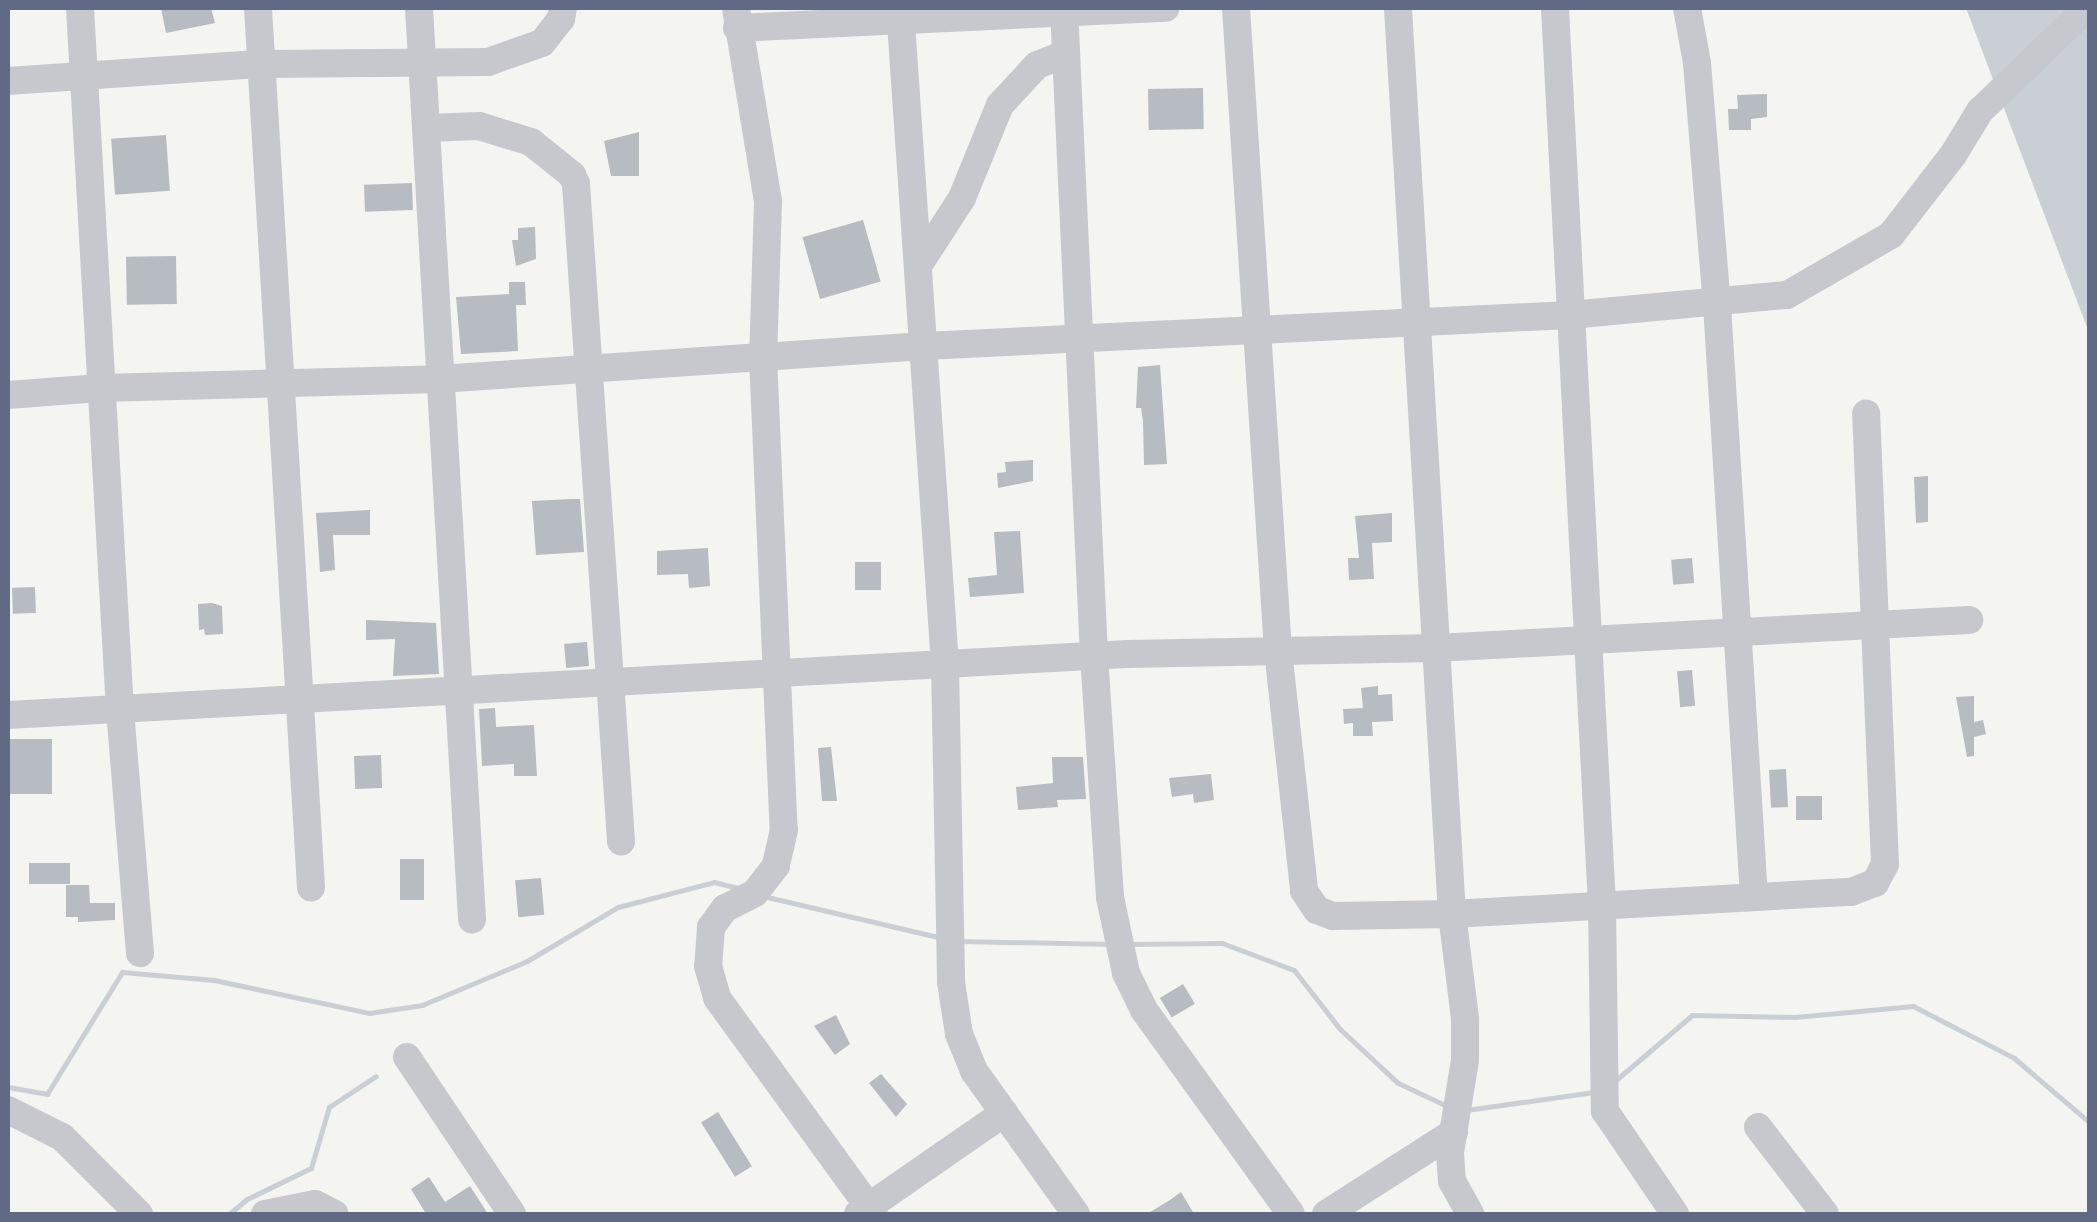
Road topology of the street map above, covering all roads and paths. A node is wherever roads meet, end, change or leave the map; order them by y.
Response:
1 (80, 8) edge
2 (258, 8) edge
3 (419, 8) edge
4 (563, 8) edge
5 (1166, 8) edge
6 (1236, 8) edge
7 (1398, 8) edge
8 (1556, 8) edge
9 (1687, 8) edge
10 (2087, 8) edge
11 (1064, 10) edge
12 (901, 14) edge
13 (736, 18) edge
14 (1066, 54) junction
15 (260, 64) junction
16 (424, 64) junction
17 (84, 78) junction
18 (8, 81) edge
19 (426, 128) junction
20 (918, 266) junction
21 (1717, 305) junction
22 (1570, 315) junction
23 (1418, 322) junction
24 (1256, 329) junction
25 (1078, 338) junction
26 (924, 346) junction
27 (763, 358) junction
28 (588, 368) junction
29 (440, 380) junction
30 (277, 384) junction
31 (100, 388) junction
32 (8, 395) edge
33 (1866, 414) dead end
34 (1969, 620) dead end
35 (1875, 622) junction
36 (1736, 630) junction
37 (1585, 640) junction
38 (1436, 648) junction
39 (1278, 650) junction
40 (1094, 656) junction
41 (946, 664) junction
42 (778, 675) junction
43 (609, 686) junction
44 (458, 693) junction
45 (299, 701) junction
46 (120, 710) junction
47 (8, 716) edge
48 (621, 842) dead end
49 (310, 887) dead end
50 (1754, 897) junction
51 (1602, 906) junction
52 (1452, 914) junction
53 (472, 919) dead end
54 (140, 953) dead end
55 (407, 1057) dead end
56 (8, 1110) edge
57 (1004, 1113) junction
58 (1758, 1126) dead end
59 (1454, 1132) junction
60 (867, 1212) edge
61 (139, 1214) edge
62 (265, 1214) edge
63 (334, 1214) edge
64 (512, 1214) edge
65 (1076, 1214) edge
66 (1291, 1214) edge
67 (1326, 1214) edge
68 (1470, 1214) edge
69 (1675, 1214) edge
70 (1825, 1214) edge

1 - 17 street
2 - 15 street
3 - 16 street
4 - 16 street
5 - 11 street
6 - 24 street
7 - 23 street
8 - 22 street
9 - 21 street
10 - 21 street
11 - 12 street
11 - 14 street
12 - 13 street
12 - 20 street
13 - 27 street
14 - 20 street
14 - 25 street
15 - 16 street
15 - 17 street
15 - 30 street
16 - 19 street
17 - 18 street
17 - 31 street
19 - 28 street
19 - 29 street
20 - 26 street
21 - 22 street
21 - 36 street
22 - 23 street
22 - 37 street
23 - 24 street
23 - 38 street
24 - 25 street
24 - 39 street
25 - 26 street
25 - 40 street
26 - 27 street
26 - 41 street
27 - 28 street
27 - 42 street
28 - 29 street
28 - 43 street
29 - 30 street
29 - 44 street
30 - 31 street
30 - 45 street
31 - 32 street
31 - 46 street
33 - 35 street
34 - 35 street
35 - 36 street
35 - 50 street
36 - 37 street
36 - 50 street
37 - 38 street
37 - 51 street
38 - 39 street
38 - 52 street
39 - 40 street
39 - 52 street
40 - 41 street
40 - 66 street
41 - 42 street
41 - 57 street
42 - 43 street
42 - 60 street
43 - 44 street
43 - 48 street
44 - 45 street
44 - 53 street
45 - 46 street
45 - 49 street
46 - 47 street
46 - 54 street
50 - 51 street
51 - 52 street
51 - 69 street
52 - 59 street
55 - 64 street
56 - 61 street
57 - 60 street
57 - 65 street
58 - 70 street
59 - 67 street
59 - 68 street
62 - 63 street

